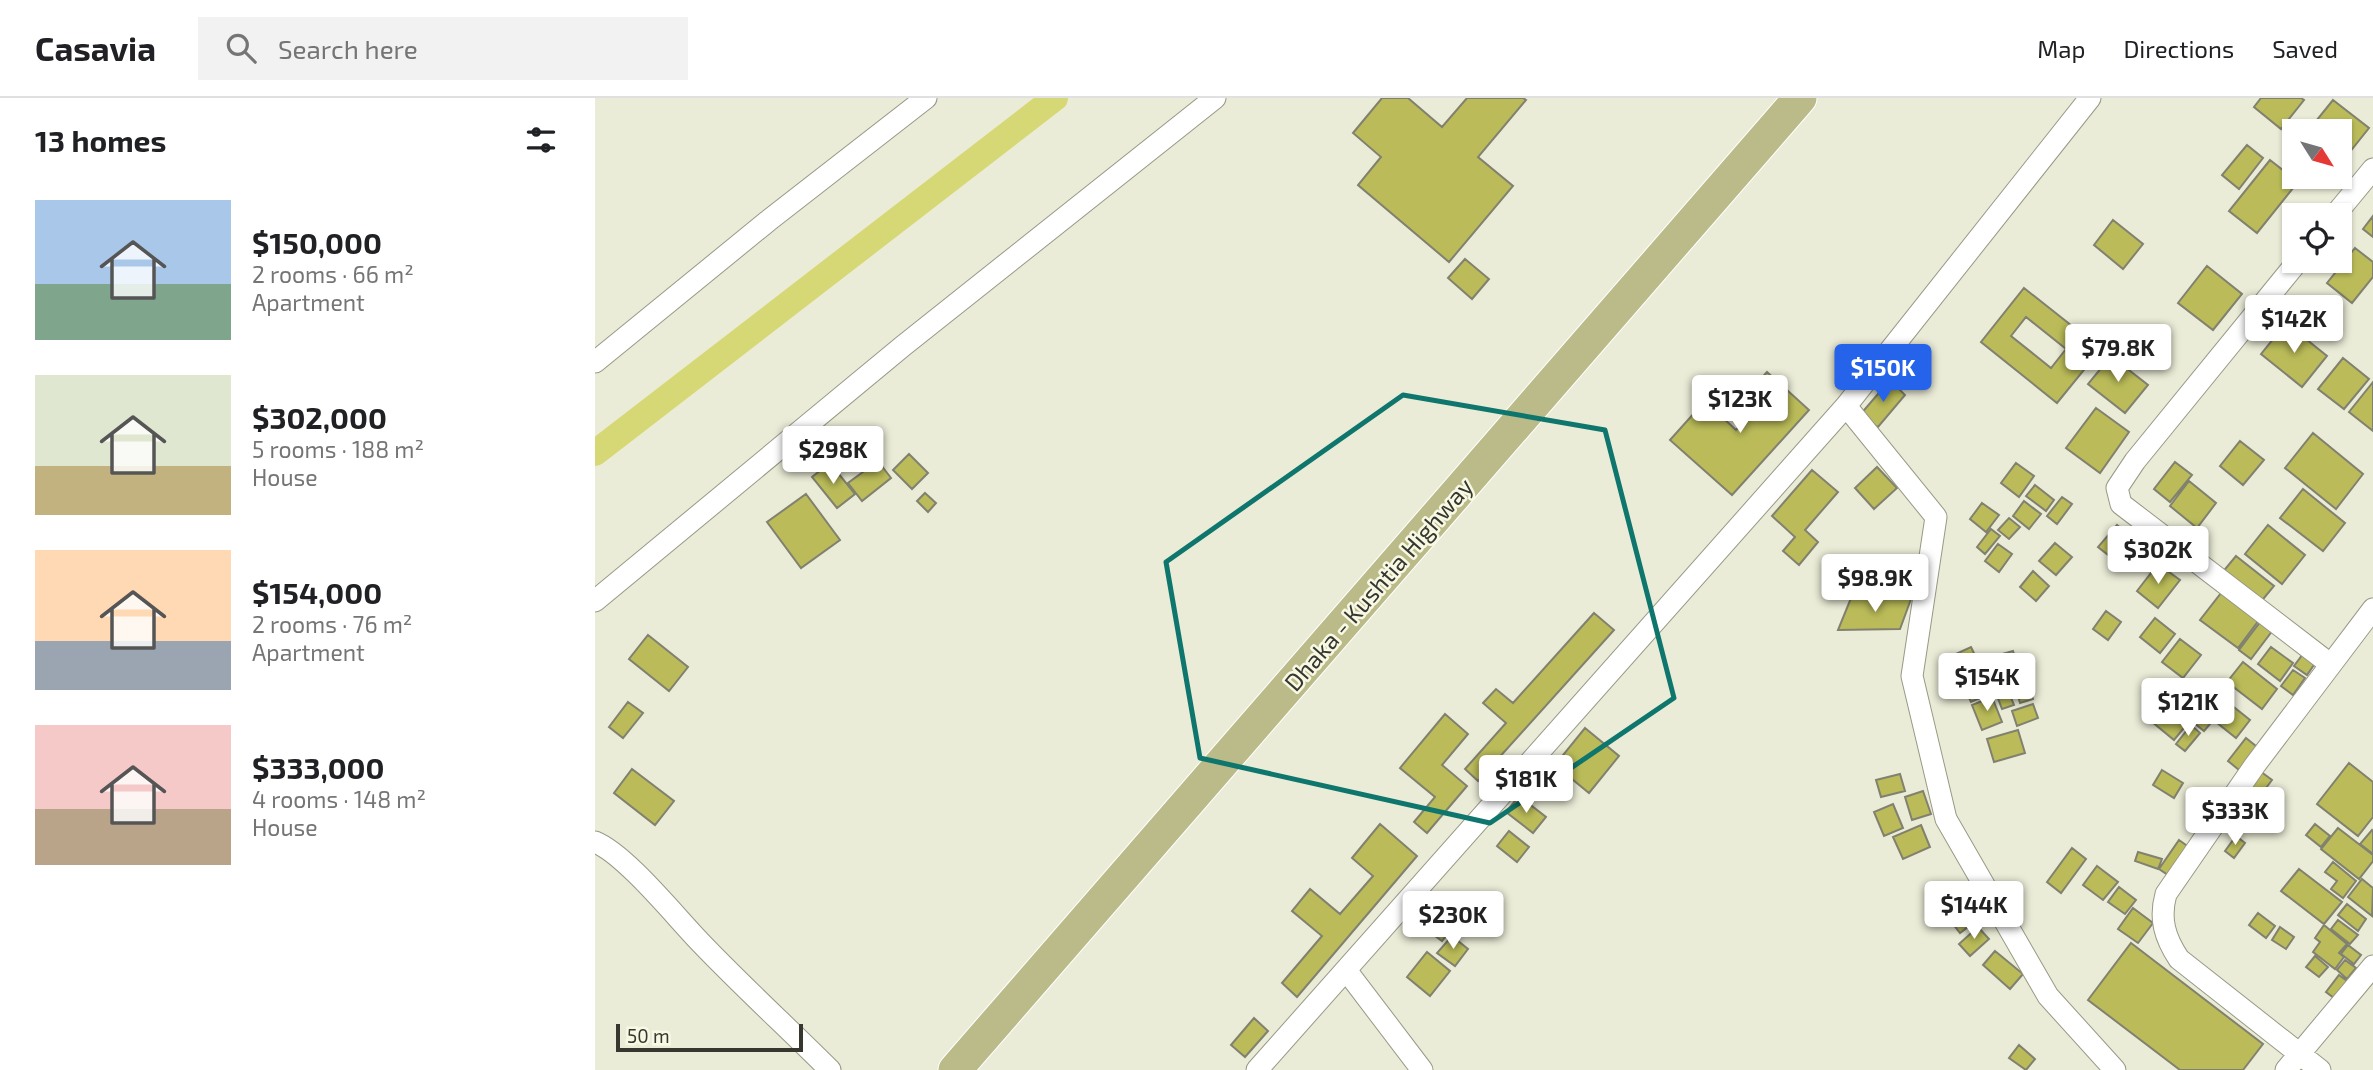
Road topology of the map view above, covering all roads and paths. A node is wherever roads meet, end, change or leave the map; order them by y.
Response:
1 (926, 98) edge
2 (1215, 98) edge
3 (1800, 98) edge
4 (2090, 98) edge
5 (2373, 169) edge
6 (2345, 203) edge
7 (2288, 273) edge
8 (595, 362) edge
9 (1846, 406) junction
10 (595, 601) edge
11 (2373, 609) edge
12 (2330, 664) junction
13 (595, 842) edge
14 (2373, 966) edge
15 (1346, 970) junction
16 (2293, 1062) edge
17 (830, 1070) edge
18 (955, 1070) edge
19 (1257, 1070) edge
20 (1422, 1070) edge
21 (2115, 1070) edge
22 (2320, 1070) edge

1 - 8 street
2 - 10 street
3 - 18 main road, Dhaka - Kushtia Highway
4 - 9 street
5 - 6 street
7 - 12 street
9 - 15 street
9 - 21 street
11 - 12 street
12 - 16 street
13 - 17 street
14 - 16 street
15 - 19 street
15 - 20 street
16 - 22 street

